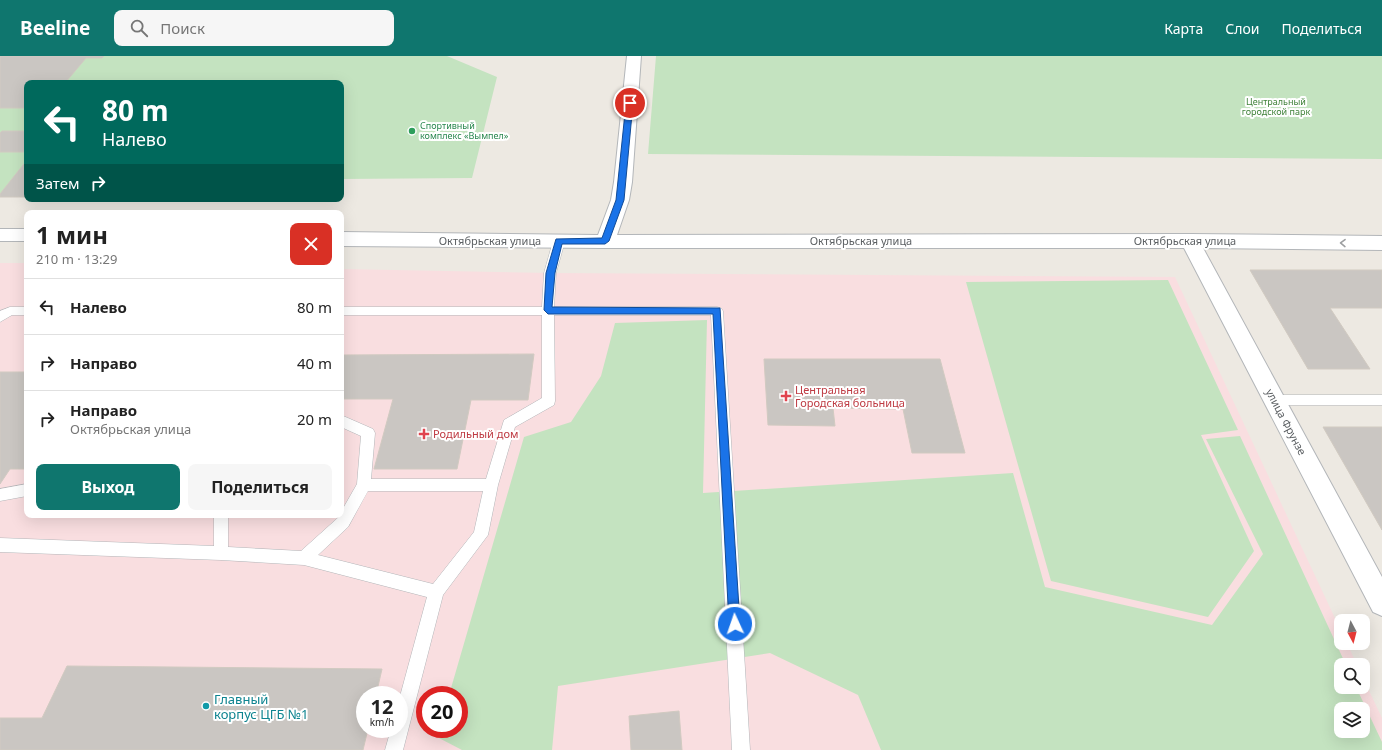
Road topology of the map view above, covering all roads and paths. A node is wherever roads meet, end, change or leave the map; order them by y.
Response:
1 (634, 56) edge
2 (0, 235) edge
3 (24, 235) edge
4 (344, 240) edge
5 (559, 241) junction
6 (605, 241) junction
7 (1190, 241) junction
8 (1382, 243) edge
9 (548, 310) junction
10 (24, 311) edge
11 (344, 311) edge
12 (0, 317) edge
13 (1274, 400) junction
14 (1382, 400) edge
15 (344, 422) edge
16 (364, 485) junction
17 (491, 485) junction
18 (24, 491) edge
19 (0, 495) edge
20 (221, 518) edge
21 (0, 545) edge
22 (221, 553) junction
23 (304, 558) junction
24 (436, 592) junction
25 (1382, 603) edge
26 (394, 750) edge
27 (742, 750) edge

1 - 6 street
2 - 3 street
4 - 5 street, Октябрьская улица
5 - 6 street, Октябрьская улица
5 - 9 lane
6 - 7 street, Октябрьская улица
8 -> 7 street, Октябрьская улица
7 - 13 street, улица Фрунзе
9 - 11 lane
9 - 17 lane
9 - 27 lane
10 - 12 lane
13 - 14 lane
13 - 25 street, улица Фрунзе
15 - 16 lane
16 - 17 lane
16 - 23 lane
17 - 24 lane
18 - 19 lane
20 - 22 lane
21 - 22 lane
22 - 23 lane
23 - 24 lane
24 - 26 lane

